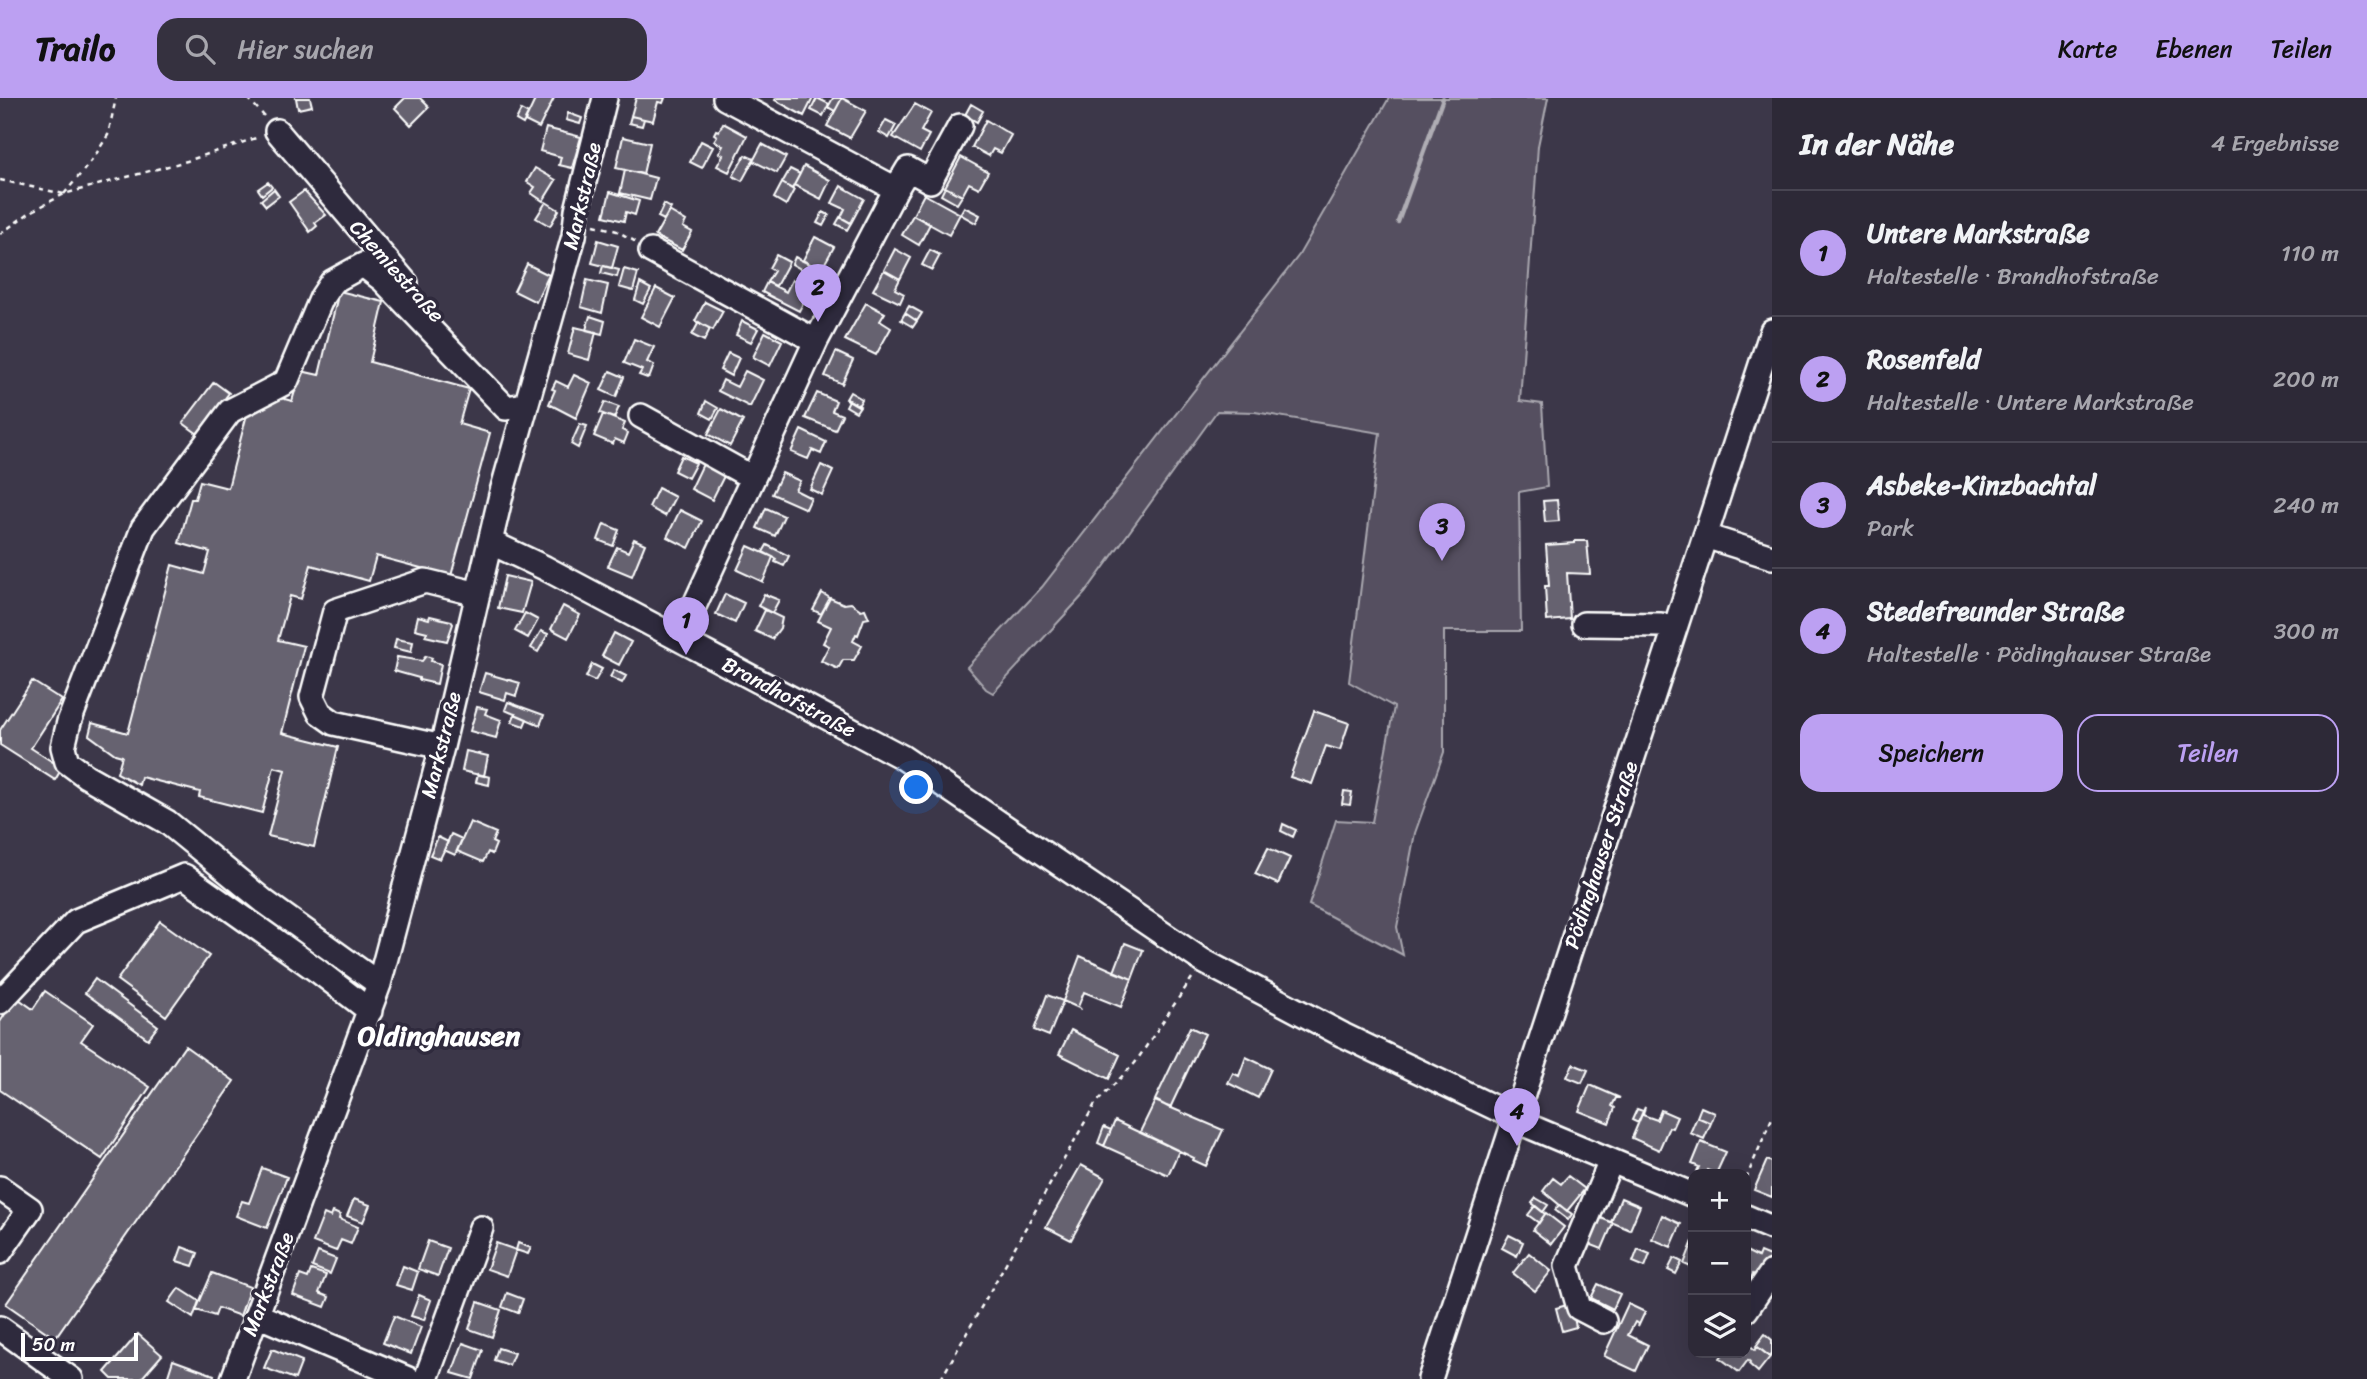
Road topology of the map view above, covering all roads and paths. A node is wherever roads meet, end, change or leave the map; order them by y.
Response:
1 (116, 98) edge
2 (248, 98) edge
3 (605, 98) edge
4 (725, 98) edge
5 (960, 126) dead end
6 (277, 131) junction
7 (0, 180) edge
8 (896, 189) junction
9 (64, 194) junction
10 (576, 220) junction
11 (0, 234) edge
12 (651, 251) joint
13 (1772, 331) edge
14 (817, 341) junction
15 (525, 405) junction
16 (641, 416) dead end
17 (753, 478) junction
18 (1705, 536) junction
19 (490, 542) junction
20 (1772, 557) edge
21 (478, 594) junction
22 (1584, 624) dead end
23 (1674, 629) junction
24 (679, 639) junction
25 (442, 747) junction
26 (1203, 961) junction
27 (379, 984) junction
28 (0, 1002) edge
29 (370, 1011) junction
30 (1516, 1118) junction
31 (1772, 1118) edge
32 (1611, 1161) junction
33 (1750, 1169) edge
34 (0, 1188) edge
35 (1688, 1193) edge
36 (1751, 1219) edge
37 (481, 1228) dead end
38 (1772, 1228) edge
39 (0, 1252) edge
40 (1772, 1272) edge
41 (1751, 1303) edge
42 (257, 1315) junction
43 (1604, 1321) dead end
44 (0, 1328) edge
45 (71, 1379) edge
46 (233, 1379) edge
47 (408, 1379) edge
48 (426, 1379) edge
49 (941, 1379) edge
50 (1430, 1379) edge

1 - 9 path
2 - 6 path
3 - 10 street, Markstraße
4 - 8 street
5 - 8 street
6 - 9 path
6 - 15 street, Chemiestraße
7 - 9 path
8 - 14 street
9 - 11 path
10 - 12 path
10 - 15 street, Markstraße
12 - 14 street
13 - 18 street, Pödinghauser Straße
14 - 17 street
15 - 19 street, Markstraße
15 - 27 street
16 - 17 street
17 - 24 street
18 - 20 street
18 - 23 street, Pödinghauser Straße
19 - 21 street, Markstraße
19 - 24 street, Brandhofstraße
21 - 25 street, Markstraße
21 - 25 street
22 - 23 street
23 - 30 street, Pödinghauser Straße
24 - 26 street, Brandhofstraße
25 - 27 street, Markstraße
26 - 30 street, Brandhofstraße
26 - 49 path
27 - 29 street, Markstraße
28 - 29 street
29 - 42 street, Markstraße
30 - 32 street, Brandhofstraße
30 - 50 street, Pödinghauser Straße
31 - 33 path
32 - 35 street, Brandhofstraße
32 - 43 street
34 - 39 street
36 - 38 street
37 - 48 street
40 - 41 street
42 - 46 street, Markstraße
42 - 47 street
44 - 45 street

